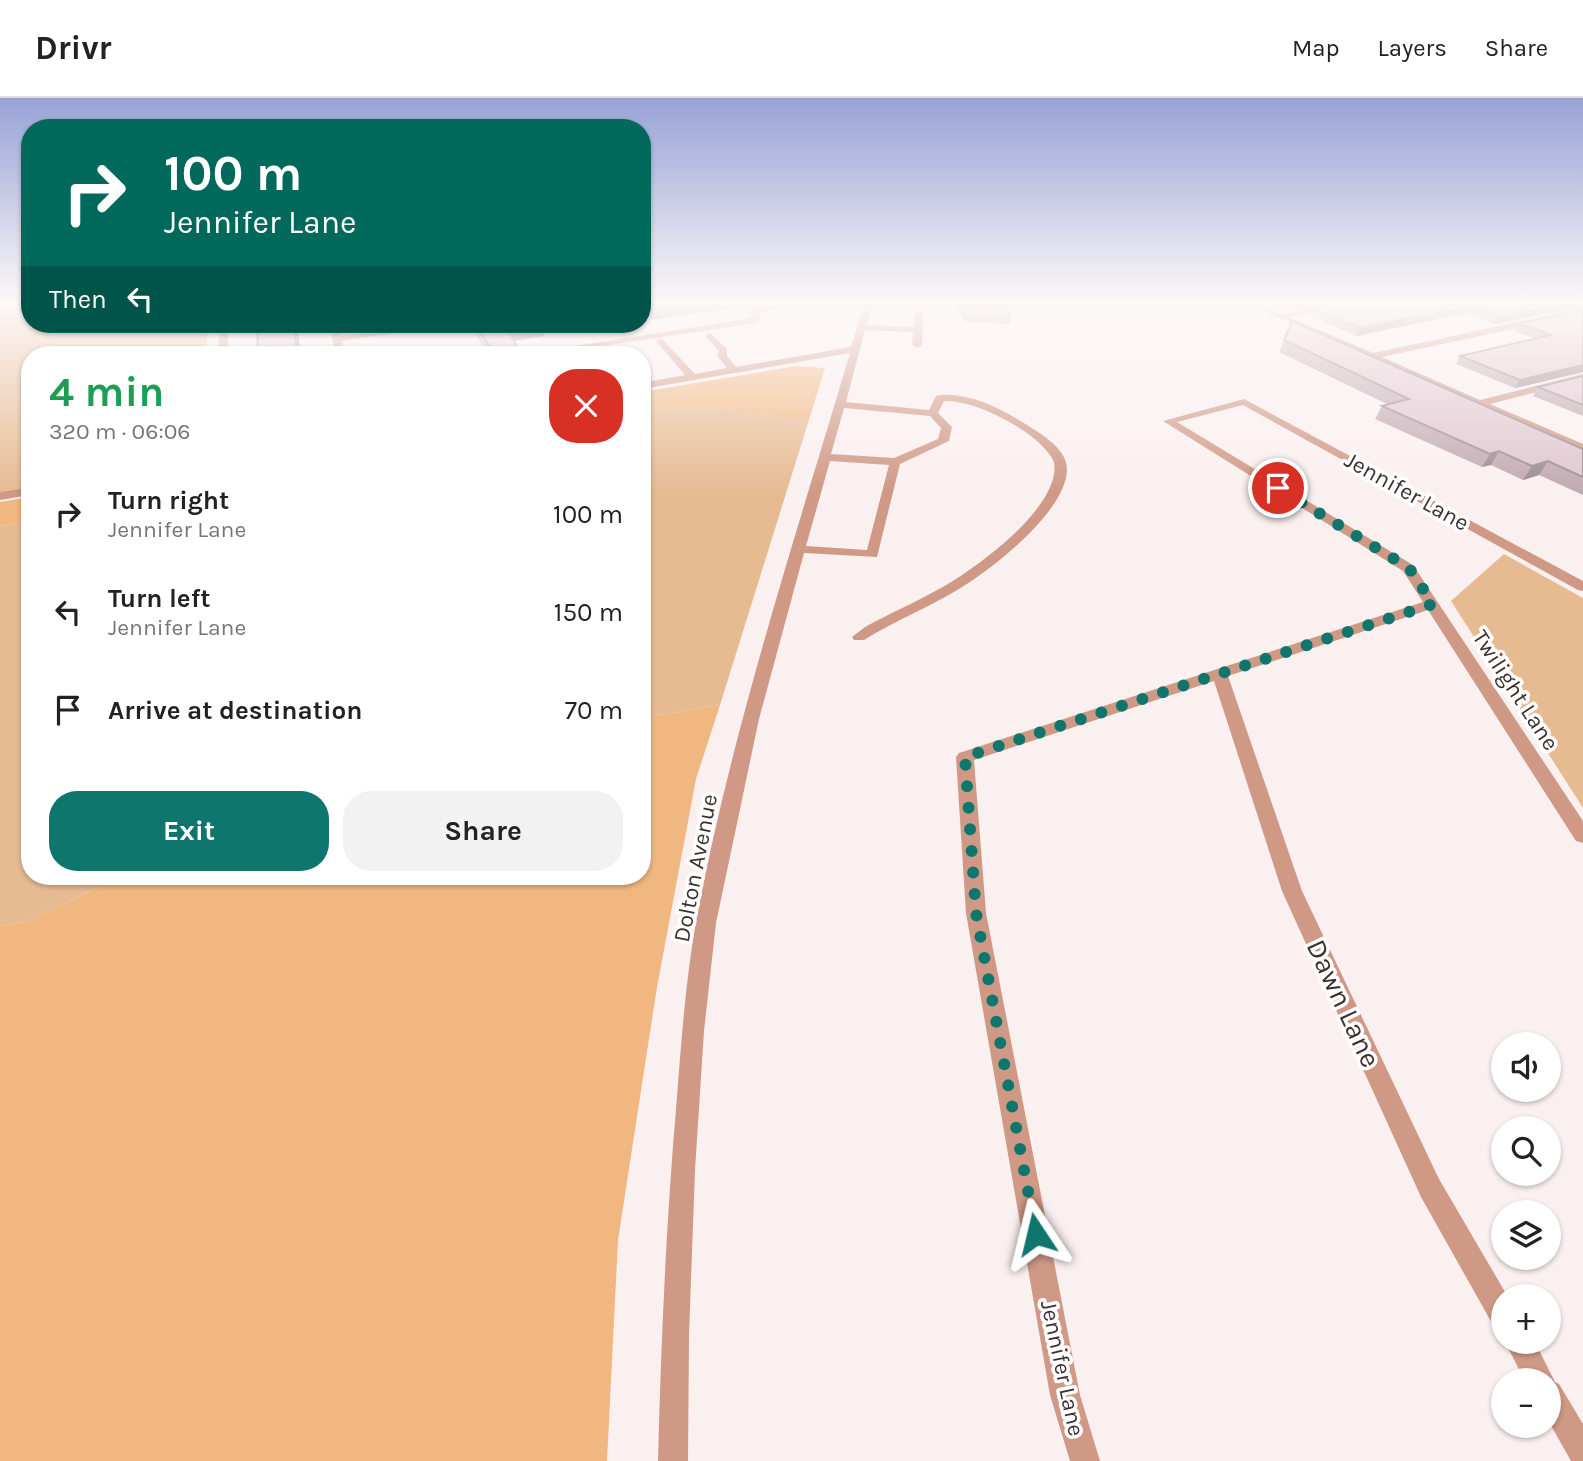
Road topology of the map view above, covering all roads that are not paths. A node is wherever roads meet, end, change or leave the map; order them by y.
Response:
1 (681, 365) edge
2 (729, 365) edge
3 (765, 365) edge
4 (850, 365) edge
5 (1394, 365) edge
6 (734, 370) junction
7 (692, 377) junction
8 (1583, 377) edge
9 (651, 384) edge
10 (1480, 402) junction
11 (839, 404) junction
12 (933, 413) junction
13 (1583, 447) edge
14 (824, 457) junction
15 (895, 462) junction
16 (21, 492) edge
17 (0, 496) edge
18 (799, 549) junction
19 (1583, 587) edge
20 (1433, 604) junction
21 (859, 637) dead end
22 (1220, 675) junction
23 (1583, 836) edge
24 (1491, 1294) edge
25 (1561, 1415) edge
26 (1583, 1453) edge
27 (673, 1461) edge
28 (1084, 1461) edge

1 - 7 street
2 - 6 street
3 - 6 street
4 - 11 street, Dolton Avenue
5 - 10 street
6 - 7 street
7 - 9 street
8 - 10 street
10 - 13 street
11 - 12 street
11 - 14 street, Dolton Avenue
12 - 15 street
12 - 21 street
14 - 15 street
14 - 18 street, Dolton Avenue
15 - 18 street
16 - 17 street
18 - 27 street, Dolton Avenue
19 - 20 street, Jennifer Lane
20 - 22 street, Jennifer Lane
20 - 23 street, Twilight Lane
22 - 24 street, Dawn Lane
22 - 28 street, Jennifer Lane
25 - 26 street

